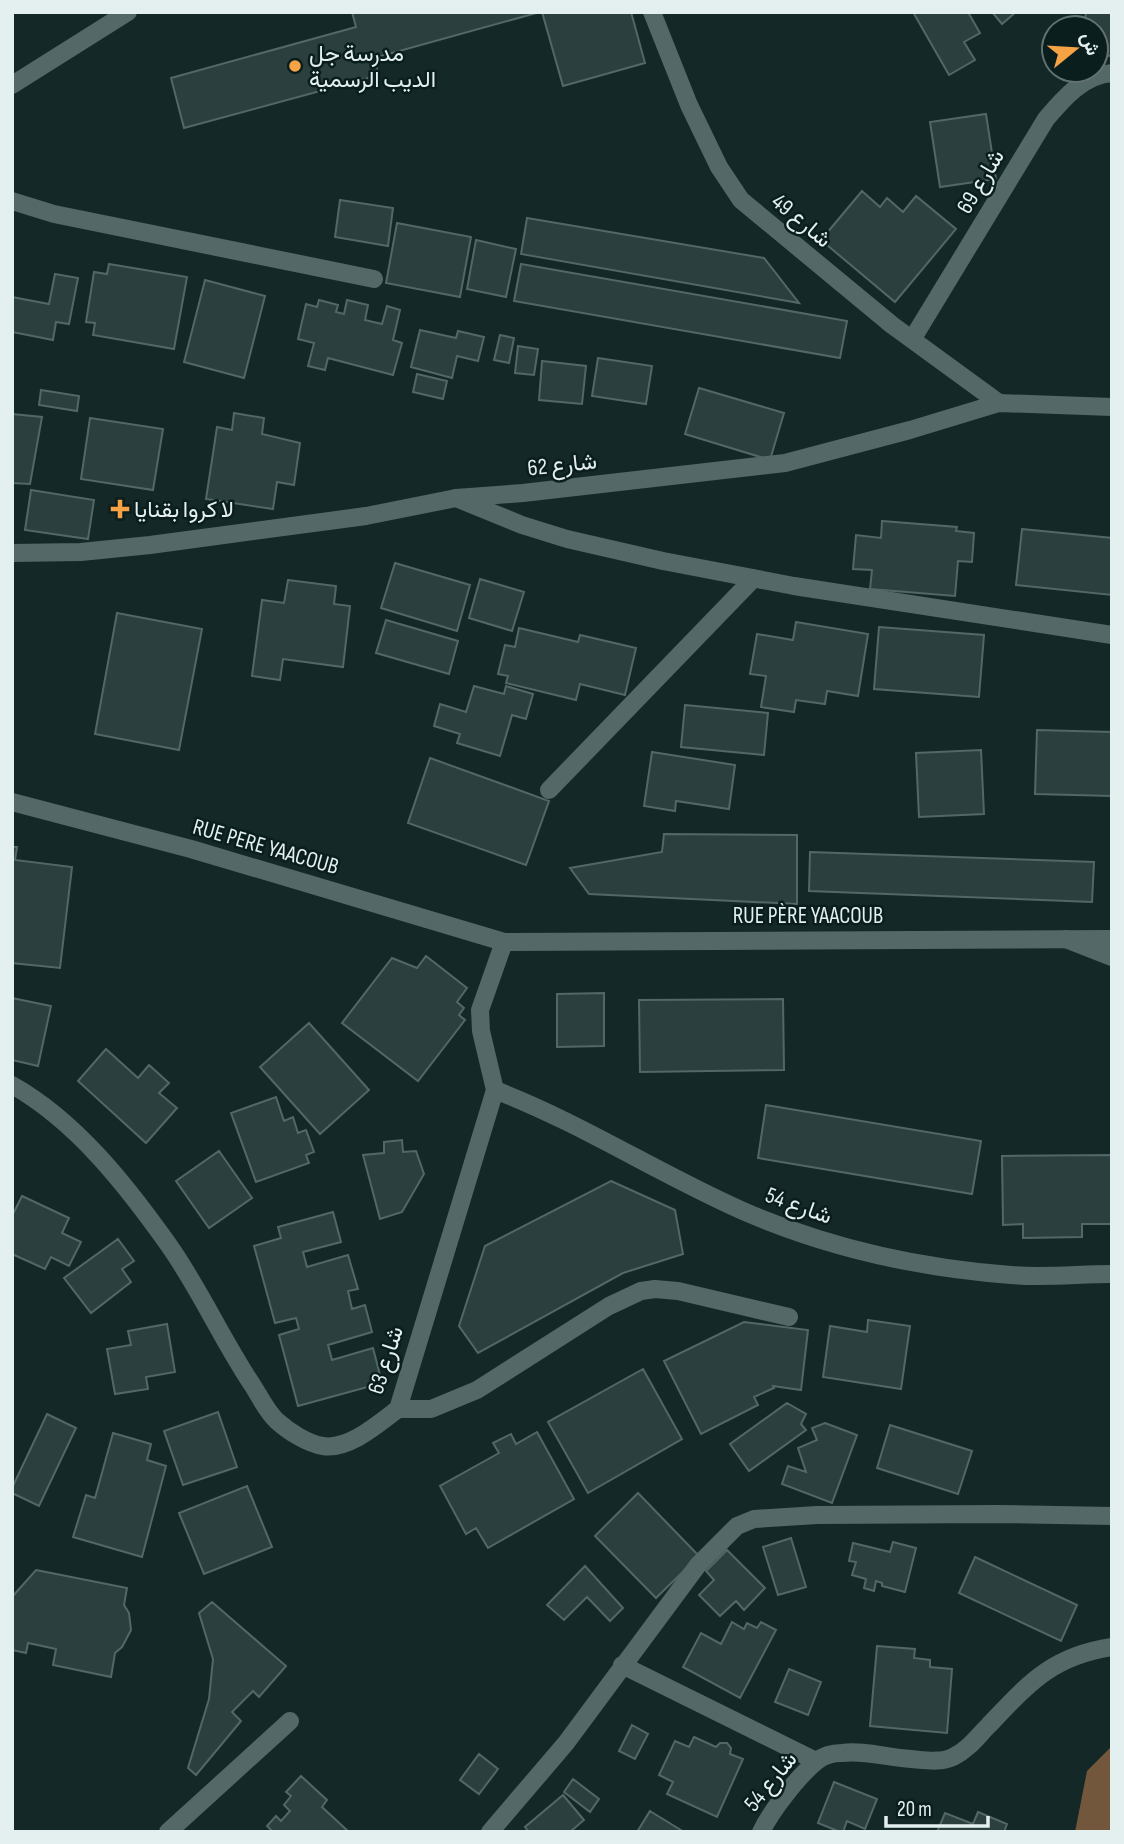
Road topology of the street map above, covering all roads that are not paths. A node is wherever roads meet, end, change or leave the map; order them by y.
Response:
1 (128, 12) edge
2 (652, 12) edge
3 (1112, 73) edge
4 (12, 85) edge
5 (12, 201) edge
6 (374, 279) dead end
7 (913, 338) junction
8 (999, 402) junction
9 (1112, 407) edge
10 (456, 498) junction
11 (12, 553) edge
12 (754, 578) junction
13 (1112, 635) edge
14 (548, 790) dead end
15 (12, 802) edge
16 (1062, 938) junction
17 (1112, 939) edge
18 (504, 942) junction
19 (1112, 957) edge
20 (12, 1085) edge
21 (495, 1090) junction
22 (1112, 1274) edge
23 (789, 1317) dead end
24 (398, 1409) junction
25 (1112, 1516) edge
26 (1112, 1647) edge
27 (622, 1665) junction
28 (290, 1721) dead end
29 (816, 1761) junction
30 (168, 1832) edge
31 (490, 1832) edge
32 (761, 1832) edge

1 - 4 street
2 - 7 street, شارع 49
3 - 7 street, شارع 69
5 - 6 street
7 - 8 street, شارع 49
8 - 9 street, شارع 62
8 - 10 street, شارع 62
10 - 11 street, شارع 62
10 - 12 street
12 - 13 street
12 - 14 street
15 - 18 street, RUE PERE YAACOUB
16 - 17 street, RUE PÈRE YAACOUB
16 - 18 street, RUE PÈRE YAACOUB
16 - 19 street
18 - 21 street
20 - 24 street, شارع 63
21 - 22 street, شارع 54
21 - 24 street, شارع 63
23 - 24 street
25 - 27 street
26 - 29 street, شارع 54
27 - 29 street
27 - 31 street
28 - 30 street
29 - 32 street, شارع 54

